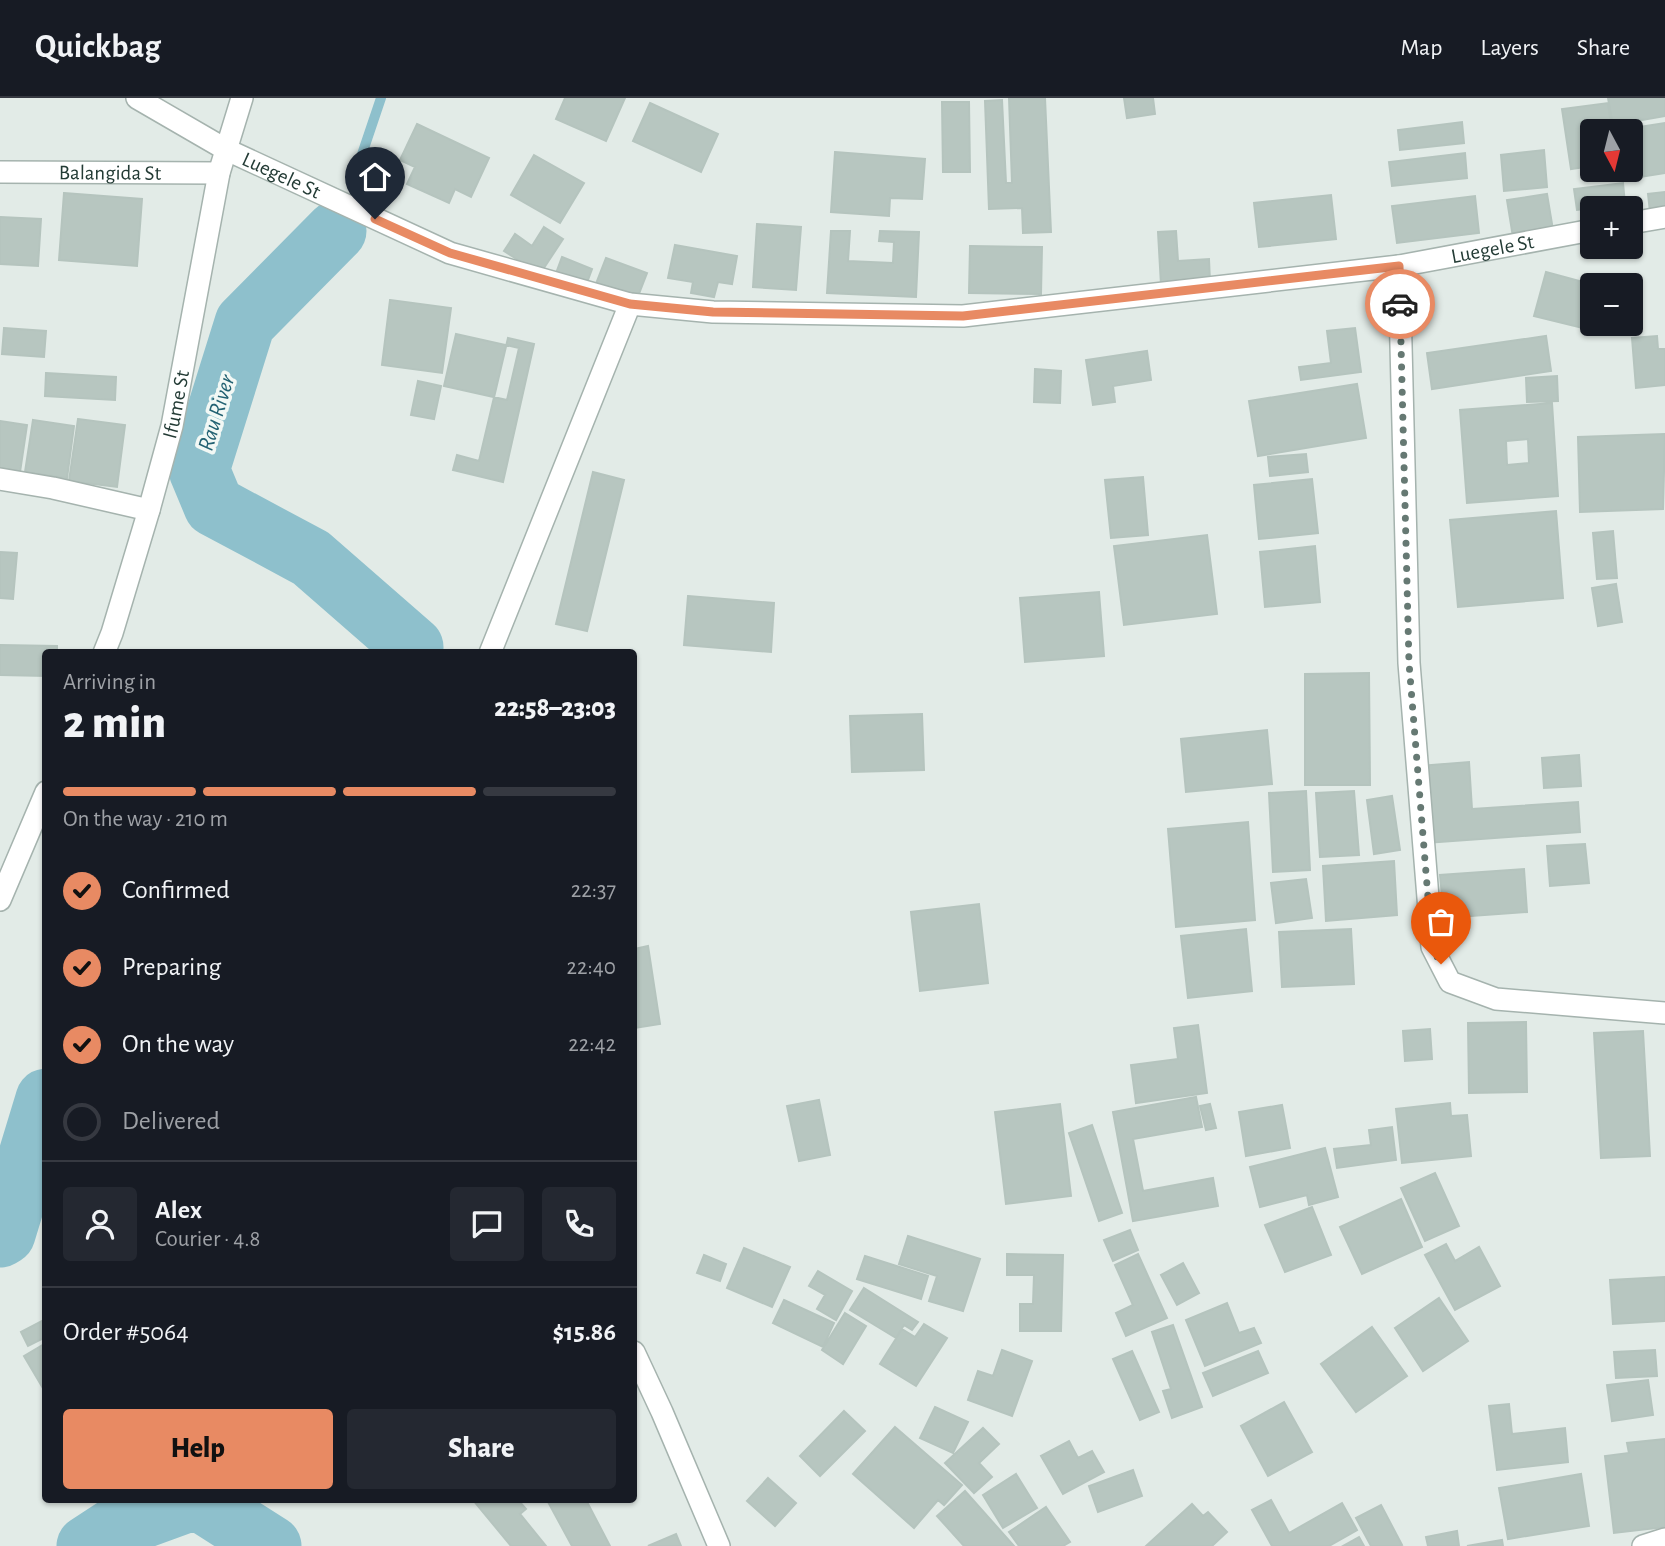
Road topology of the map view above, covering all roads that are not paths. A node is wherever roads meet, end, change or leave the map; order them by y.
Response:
1 (137, 98) edge
2 (242, 98) edge
3 (225, 149) junction
4 (0, 172) edge
5 (219, 173) junction
6 (1665, 217) edge
7 (1643, 221) edge
8 (1580, 232) edge
9 (1399, 266) junction
10 (630, 304) junction
11 (0, 479) edge
12 (149, 510) junction
13 (106, 649) edge
14 (492, 649) edge
15 (42, 801) edge
16 (0, 900) edge
17 (1665, 1013) edge
18 (637, 1358) edge
19 (1665, 1539) edge
20 (719, 1546) edge
21 (1643, 1546) edge

1 - 3 street, Luegele St
2 - 3 street, Ifume St
3 - 5 street, Ifume St
3 - 10 street, Luegele St
4 - 5 street, Balangida St
5 - 12 street, Ifume St
6 - 7 street
8 - 9 street, Luegele St
9 - 10 street, Luegele St
9 - 17 street
10 - 14 street
11 - 12 street
12 - 13 street, Ifume St
15 - 16 street
18 - 20 street
19 - 21 street

